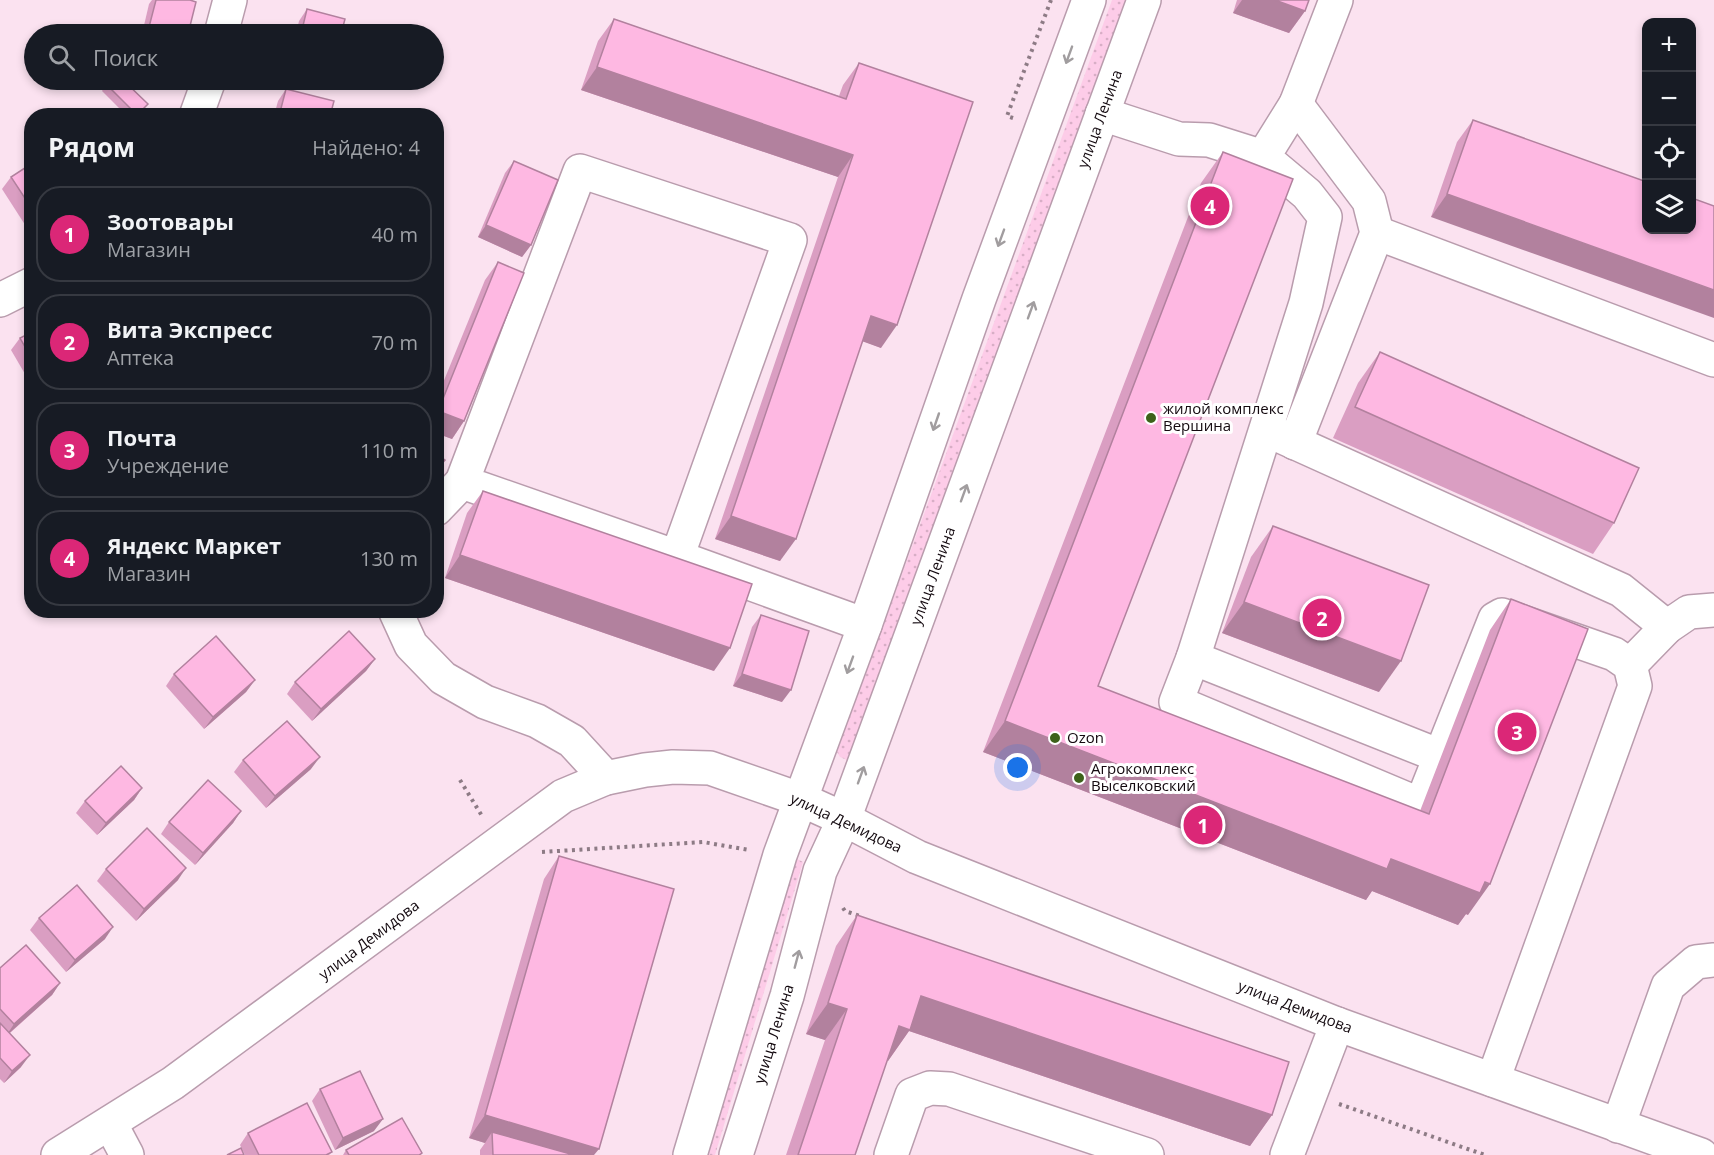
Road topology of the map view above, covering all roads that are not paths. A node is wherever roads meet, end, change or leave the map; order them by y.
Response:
1 (230, 0) edge
2 (1089, 0) edge
3 (1144, 0) edge
4 (1336, 0) edge
5 (224, 24) edge
6 (205, 90) edge
7 (1296, 104) junction
8 (199, 108) edge
9 (1102, 114) junction
10 (1263, 157) junction
11 (1377, 233) junction
12 (24, 288) edge
13 (0, 300) edge
14 (1714, 360) edge
15 (1281, 436) junction
16 (462, 482) junction
17 (444, 500) edge
18 (677, 557) junction
19 (1714, 610) edge
20 (399, 618) edge
21 (865, 625) junction
22 (1667, 627) junction
23 (1193, 658) junction
24 (1630, 665) junction
25 (1440, 756) junction
26 (606, 778) junction
27 (802, 800) junction
28 (844, 819) junction
29 (1714, 960) edge
30 (1337, 1024) junction
31 (1493, 1080) junction
32 (110, 1123) junction
33 (1618, 1126) junction
34 (58, 1155) edge
35 (127, 1155) edge
36 (690, 1155) edge
37 (736, 1155) edge
38 (891, 1155) edge
39 (1147, 1155) edge
40 (1287, 1155) edge
41 (1701, 1155) edge

1 - 5 street
2 -> 21 street
3 - 9 street, улица Ленина
4 - 7 street
6 - 8 street
7 - 10 street
7 - 11 street
9 - 10 street
28 -> 9 street, улица Ленина
10 - 15 street
11 - 14 street
11 - 15 street
12 - 13 street
15 - 22 street
15 - 23 street
16 - 17 street
16 - 18 street
16 - 18 street
18 - 21 street
19 - 22 street
20 - 26 street
21 -> 27 street
22 - 24 street
23 - 25 street
23 - 25 street
24 - 25 street
24 - 31 street
26 - 27 street, улица Демидова
26 - 32 street, улица Демидова
27 - 28 street, улица Демидова
27 - 36 street
28 - 30 street, улица Демидова
37 -> 28 street, улица Ленина
29 - 33 street
30 - 31 street, улица Демидова
30 - 40 street
31 - 33 street, улица Демидова
32 - 34 street, улица Демидова
32 - 35 street
33 - 41 street, улица Демидова
38 - 39 street

